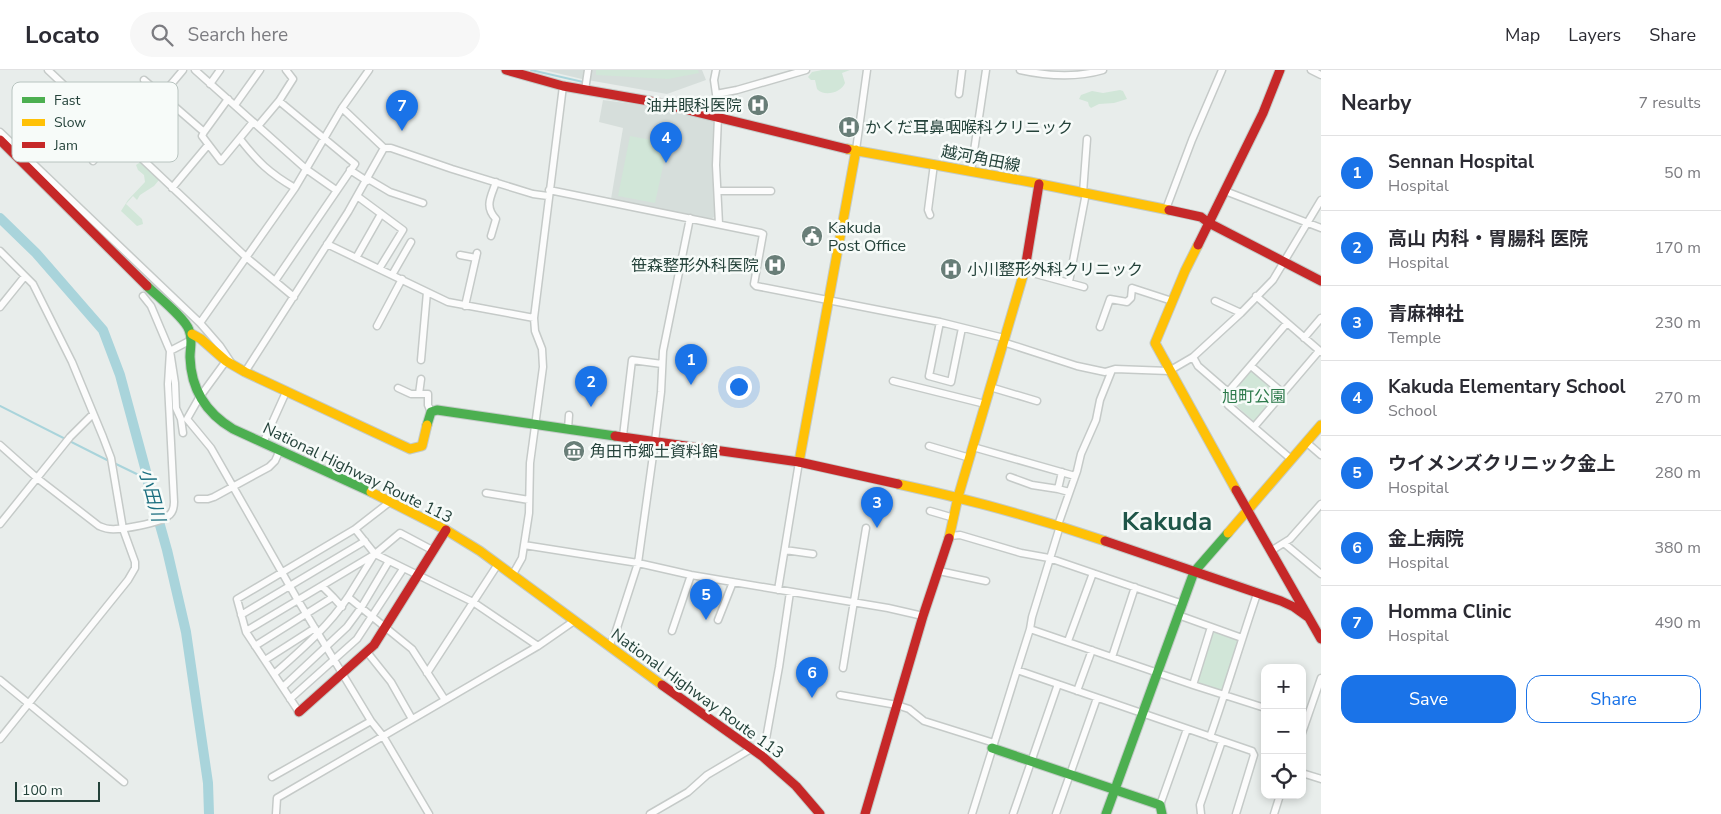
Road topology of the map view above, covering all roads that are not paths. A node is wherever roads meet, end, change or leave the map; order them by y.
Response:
1 (48, 70) edge
2 (183, 70) edge
3 (195, 70) edge
4 (220, 70) edge
5 (260, 70) edge
6 (286, 70) edge
7 (369, 70) edge
8 (506, 70) edge
9 (588, 70) edge
10 (716, 70) edge
11 (806, 70) edge
12 (867, 70) edge
13 (962, 70) edge
14 (986, 70) edge
15 (1020, 70) edge
16 (1103, 70) edge
17 (1222, 70) edge
18 (1280, 70) edge
19 (1311, 70) edge
20 (1321, 75) edge
21 (144, 80) dead end
22 (61, 82) edge
23 (146, 82) edge
24 (173, 82) edge
25 (210, 84) junction
26 (563, 86) junction
27 (585, 90) junction
28 (716, 94) junction
29 (959, 94) dead end
30 (228, 100) junction
31 (279, 100) junction
32 (235, 105) junction
33 (342, 108) junction
34 (178, 109) edge
35 (718, 117) junction
36 (256, 124) junction
37 (0, 132) edge
38 (204, 132) junction
39 (240, 139) junction
40 (324, 139) junction
41 (1087, 139) dead end
42 (0, 140) edge
43 (12, 143) edge
44 (208, 145) junction
45 (384, 148) junction
46 (856, 150) junction
47 (12, 152) edge
48 (23, 162) edge
49 (32, 162) edge
50 (145, 162) edge
51 (934, 164) junction
52 (306, 169) junction
53 (350, 170) junction
54 (971, 172) junction
55 (367, 180) junction
56 (496, 182) junction
57 (1039, 184) junction
58 (172, 188) junction
59 (295, 188) junction
60 (336, 190) junction
61 (771, 191) dead end
62 (1225, 191) junction
63 (718, 192) junction
64 (548, 193) junction
65 (1084, 193) junction
66 (357, 196) junction
67 (1321, 200) edge
68 (423, 203) dead end
69 (1166, 209) junction
70 (381, 214) junction
71 (930, 216) dead end
72 (690, 218) junction
73 (1209, 223) junction
74 (1307, 223) junction
75 (719, 224) junction
76 (1321, 228) edge
77 (491, 236) dead end
78 (411, 242) dead end
79 (328, 244) junction
80 (0, 251) edge
81 (460, 255) dead end
82 (246, 257) junction
83 (356, 258) junction
84 (1284, 262) junction
85 (379, 269) junction
86 (1025, 271) junction
87 (392, 275) junction
88 (25, 276) junction
89 (402, 280) junction
90 (275, 281) junction
91 (1321, 281) edge
92 (1069, 282) junction
93 (1084, 287) dead end
94 (427, 292) junction
95 (143, 296) dead end
96 (294, 296) junction
97 (1256, 296) junction
98 (829, 300) junction
99 (1172, 301) junction
100 (1215, 301) dead end
101 (466, 306) junction
102 (0, 307) edge
103 (1241, 313) junction
104 (534, 318) junction
105 (1321, 318) edge
106 (200, 322) junction
107 (940, 322) junction
108 (1287, 323) junction
109 (377, 326) dead end
110 (1100, 327) dead end
111 (962, 328) junction
112 (191, 337) junction
113 (1304, 338) junction
114 (1004, 340) junction
115 (170, 351) junction
116 (1320, 352) edge
117 (1193, 357) junction
118 (421, 360) dead end
119 (230, 363) junction
120 (662, 364) junction
121 (1251, 366) junction
122 (1112, 370) junction
123 (1169, 371) junction
124 (244, 372) junction
125 (421, 379) dead end
126 (893, 381) dead end
127 (990, 387) junction
128 (398, 388) dead end
129 (286, 392) junction
130 (1228, 392) junction
131 (1283, 393) junction
132 (420, 394) junction
133 (199, 398) junction
134 (1037, 401) dead end
135 (985, 404) junction
136 (431, 412) junction
137 (93, 414) junction
138 (570, 415) dead end
139 (535, 424) junction
140 (1321, 425) edge
141 (1254, 427) junction
142 (568, 428) junction
143 (183, 433) dead end
144 (623, 436) junction
145 (655, 441) junction
146 (1306, 442) junction
147 (263, 443) junction
148 (0, 445) edge
149 (929, 446) dead end
150 (973, 448) junction
151 (280, 450) junction
152 (1321, 455) edge
153 (970, 458) junction
154 (1291, 459) junction
155 (799, 462) junction
156 (1062, 472) junction
157 (1075, 476) junction
158 (1010, 477) dead end
159 (37, 478) junction
160 (233, 486) junction
161 (1058, 489) junction
162 (1069, 492) junction
163 (486, 493) dead end
164 (958, 497) junction
165 (198, 499) dead end
166 (529, 500) junction
167 (391, 501) junction
168 (1321, 504) edge
169 (930, 511) dead end
170 (1247, 511) junction
171 (954, 518) junction
172 (0, 524) edge
173 (1059, 526) junction
174 (866, 528) dead end
175 (123, 529) junction
176 (355, 529) junction
177 (446, 530) junction
178 (950, 536) junction
179 (365, 541) junction
180 (1285, 544) junction
181 (524, 545) junction
182 (784, 550) junction
183 (1271, 551) junction
184 (434, 552) junction
185 (375, 554) junction
186 (813, 554) dead end
187 (1049, 558) junction
188 (389, 561) junction
189 (498, 564) junction
190 (638, 564) junction
191 (404, 569) junction
192 (939, 571) junction
193 (282, 572) junction
194 (1194, 572) junction
195 (1093, 573) junction
196 (513, 574) junction
197 (1321, 574) edge
198 (418, 575) junction
199 (691, 575) junction
200 (986, 580) dead end
201 (733, 582) junction
202 (290, 586) junction
203 (322, 586) junction
204 (1136, 588) junction
205 (778, 590) junction
206 (790, 592) junction
207 (1257, 594) junction
208 (333, 597) junction
209 (348, 597) junction
210 (298, 600) junction
211 (473, 602) junction
212 (853, 602) junction
213 (1183, 604) junction
214 (342, 607) junction
215 (361, 608) junction
216 (307, 614) junction
217 (241, 615) junction
218 (1178, 615) junction
219 (923, 616) junction
220 (1308, 617) junction
221 (372, 618) junction
222 (718, 620) dead end
223 (574, 621) junction
224 (1211, 627) junction
225 (386, 629) junction
226 (1030, 629) junction
227 (672, 630) dead end
228 (246, 631) junction
229 (317, 631) junction
230 (1242, 638) junction
231 (1321, 639) edge
232 (1068, 641) junction
233 (255, 646) junction
234 (538, 646) junction
235 (609, 646) junction
236 (327, 647) junction
237 (1092, 650) junction
238 (367, 652) junction
239 (1112, 657) junction
240 (334, 659) junction
241 (265, 660) junction
242 (843, 668) dead end
243 (1017, 670) junction
244 (342, 672) junction
245 (427, 673) junction
246 (1158, 673) junction
247 (274, 674) junction
248 (1321, 678) edge
249 (0, 680) edge
250 (1058, 684) junction
251 (1192, 686) junction
252 (283, 687) junction
253 (1077, 691) junction
254 (840, 695) dead end
255 (1225, 695) junction
256 (1096, 698) junction
257 (290, 699) junction
258 (445, 700) junction
259 (28, 703) junction
260 (896, 705) junction
261 (1261, 707) edge
262 (299, 712) joint
263 (1142, 713) junction
264 (1306, 717) edge
265 (412, 720) junction
266 (371, 721) junction
267 (1187, 729) junction
268 (383, 736) junction
269 (1210, 736) junction
270 (0, 739) edge
271 (1222, 740) junction
272 (993, 745) junction
273 (751, 749) junction
274 (762, 756) junction
275 (1031, 761) junction
276 (1070, 774) junction
277 (1306, 774) edge
278 (272, 777) dead end
279 (1321, 779) edge
280 (124, 782) dead end
281 (1115, 789) junction
282 (1279, 799) edge
283 (1161, 809) edge
284 (276, 814) edge
285 (429, 814) edge
286 (650, 814) edge
287 (820, 814) edge
288 (865, 814) edge
289 (972, 814) edge
290 (1013, 814) edge
291 (1056, 814) edge
292 (1106, 814) edge
293 (1201, 814) edge
294 (1236, 814) edge
295 (1274, 814) edge

1 - 22 street
2 - 24 street
3 - 25 street
4 - 25 street
5 - 32 street
6 - 31 street
7 - 33 street
8 - 26 main road, 越河角田線
9 - 27 street
10 - 28 street
11 - 28 street
12 - 46 street
13 - 29 street
14 - 54 street
15 - 16 street
17 - 69 street
18 - 62 main road
19 - 20 street
21 - 23 street
25 - 30 street
26 - 27 main road, 越河角田線
26 - 64 street
27 - 35 main road, 越河角田線
28 - 35 street
30 - 32 street
30 - 38 street
31 - 36 street
31 - 40 street
32 - 36 street
33 - 40 street
33 - 45 street
34 - 38 street
35 - 46 main road, 越河角田線
35 - 63 street
36 - 39 street
36 - 52 street
37 - 43 street
38 - 44 street
39 - 44 street
39 - 59 street
40 - 52 street
40 - 53 street
41 - 65 street
42 - 47 main road
44 - 58 street
45 - 55 street
45 - 56 street
46 - 51 main road, 越河角田線
46 - 98 main road
48 - 112 main road
49 - 106 street
50 - 58 street
51 - 54 main road, 越河角田線
51 - 71 street
52 - 59 street
52 - 60 street
53 - 55 street
53 - 60 street
54 - 57 main road, 越河角田線
55 - 66 street
55 - 68 street
56 - 64 street
56 - 77 street
57 - 65 main road, 越河角田線
57 - 86 main road
58 - 82 street
59 - 82 street
60 - 90 street
61 - 63 street
62 - 73 main road
62 - 74 street
63 - 75 street
64 - 72 street
64 - 104 street
65 - 69 main road, 越河角田線
65 - 92 street
66 - 70 street
66 - 79 street
67 - 74 street
69 - 73 main road, 越河角田線
70 - 83 street
70 - 85 street
72 - 75 street
72 - 120 street
73 - 84 main road, 越河角田線
73 - 99 main road
74 - 76 street
74 - 84 street
75 - 98 street
78 - 87 street
79 - 83 street
79 - 96 street
80 - 88 street
81 - 101 street
82 - 90 street
82 - 106 street
83 - 85 street
84 - 91 main road, 越河角田線
84 - 97 street
85 - 87 street
86 - 92 street
86 - 114 main road
87 - 89 street
88 - 102 street
88 - 137 street
89 - 94 street
89 - 109 street
90 - 96 street
92 - 93 street
94 - 101 street
94 - 118 street
95 - 115 street
96 - 124 street
97 - 103 street
97 - 108 street
98 - 107 street
98 - 155 main road
99 - 110 street
99 - 123 main road
100 - 103 street
101 - 104 street
103 - 117 street
104 - 139 street
105 - 113 street
106 - 119 street
107 - 111 street
107 - 111 street
108 - 113 street
108 - 121 street
111 - 114 street
112 - 115 street
112 - 119 main road
112 - 133 main road, National Highway Route 113
113 - 116 street
114 - 122 street
114 - 127 main road
115 - 143 street
115 - 175 street
116 - 131 street
117 - 123 street
117 - 130 street
119 - 124 main road
119 - 133 street
120 - 144 street
120 - 145 street
121 - 130 street
121 - 131 street
122 - 123 street
122 - 157 street
123 - 170 main road
124 - 129 main road
125 - 132 street
126 - 135 street
127 - 134 street
127 - 135 main road
128 - 132 street
129 - 136 main road
129 - 147 street
130 - 141 street
131 - 141 street
132 - 136 street
133 - 147 main road, National Highway Route 113
133 - 160 street
135 - 150 main road
136 - 139 main road
137 - 159 street
137 - 175 street
138 - 142 street
139 - 142 main road
139 - 166 street
140 - 146 main road
141 - 154 street
142 - 144 main road
144 - 145 main road
145 - 155 main road
145 - 190 street
146 - 152 street
146 - 154 main road
147 - 151 main road, National Highway Route 113
148 - 159 street
149 - 153 street
150 - 153 main road
150 - 156 street
151 - 160 street
151 - 167 main road, National Highway Route 113
153 - 164 main road
154 - 170 main road
155 - 164 main road
155 - 182 street
156 - 157 street
156 - 161 street
157 - 162 street
158 - 161 street
159 - 172 street
159 - 175 street
160 - 165 street
160 - 193 street
161 - 162 street
162 - 173 street
163 - 166 street
164 - 171 main road
164 - 173 main road
166 - 181 street
167 - 176 street
167 - 177 main road, National Highway Route 113
168 - 180 street
169 - 171 street
170 - 183 main road
170 - 194 main road
171 - 178 main road
173 - 187 street
173 - 194 main road
174 - 212 street
175 - 259 street
176 - 179 street
176 - 193 street
177 - 184 main road
177 - 189 main road, National Highway Route 113
178 - 187 street
178 - 192 main road
179 - 185 street
179 - 202 street
180 - 183 street
180 - 197 street
181 - 190 street
181 - 196 street
182 - 186 street
182 - 205 street
183 - 220 main road
184 - 185 street
184 - 198 main road
185 - 188 street
185 - 203 street
185 - 209 street
187 - 195 street
187 - 226 street
188 - 191 street
188 - 215 street
189 - 196 main road, National Highway Route 113
189 - 211 street
190 - 199 street
190 - 235 street
191 - 198 street
191 - 221 street
192 - 200 street
192 - 219 main road
193 - 202 street
193 - 217 street
194 - 207 main road
194 - 213 main road
195 - 204 street
195 - 232 street
196 - 223 main road, National Highway Route 113
198 - 211 street
198 - 225 main road
199 - 201 street
199 - 227 street
201 - 205 street
201 - 222 street
202 - 210 street
202 - 217 street
203 - 208 street
203 - 210 street
204 - 213 street
204 - 239 street
205 - 206 street
206 - 212 street
206 - 274 street
207 - 220 main road
207 - 230 street
208 - 214 street
208 - 216 street
209 - 214 street
209 - 215 street
210 - 216 street
210 - 228 street
211 - 234 street
211 - 245 street
212 - 219 street
212 - 242 street
213 - 218 main road
214 - 229 street
215 - 221 street
215 - 236 street
216 - 229 street
216 - 233 street
217 - 228 street
218 - 224 street
218 - 246 main road
219 - 260 main road
220 - 231 main road
221 - 225 street
221 - 240 street
223 - 234 street
223 - 235 main road, National Highway Route 113
224 - 230 street
224 - 251 street
225 - 238 main road
225 - 245 street
226 - 232 street
226 - 243 street
228 - 233 street
229 - 236 street
229 - 241 street
229 - 247 street
230 - 255 street
232 - 237 street
233 - 241 street
234 - 258 street
235 - 273 main road, National Highway Route 113
236 - 240 street
236 - 252 street
237 - 239 street
237 - 253 street
238 - 244 main road
238 - 265 street
239 - 246 street
240 - 244 street
240 - 257 street
241 - 247 street
243 - 250 street
243 - 272 street
244 - 262 main road
244 - 266 street
245 - 258 street
246 - 251 street
246 - 263 main road
247 - 252 street
248 - 264 street
249 - 259 street
250 - 253 street
250 - 275 street
251 - 255 street
252 - 257 street
253 - 256 street
254 - 260 street
255 - 261 street
255 - 269 street
256 - 263 street
256 - 276 street
257 - 262 street
258 - 265 street
259 - 270 street
259 - 280 street
260 - 272 street
260 - 288 main road
263 - 267 street
263 - 281 main road
265 - 268 street
266 - 268 street
266 - 278 street
267 - 269 street
267 - 283 street
268 - 284 street
268 - 285 street
269 - 271 street
271 - 293 street
271 - 294 street
272 - 275 main road
272 - 289 street
273 - 274 main road, National Highway Route 113
273 - 286 street
274 - 287 main road, National Highway Route 113
275 - 276 main road
275 - 290 street
276 - 281 main road
276 - 291 street
277 - 279 street
281 - 283 main road
281 - 292 main road
282 - 295 street

